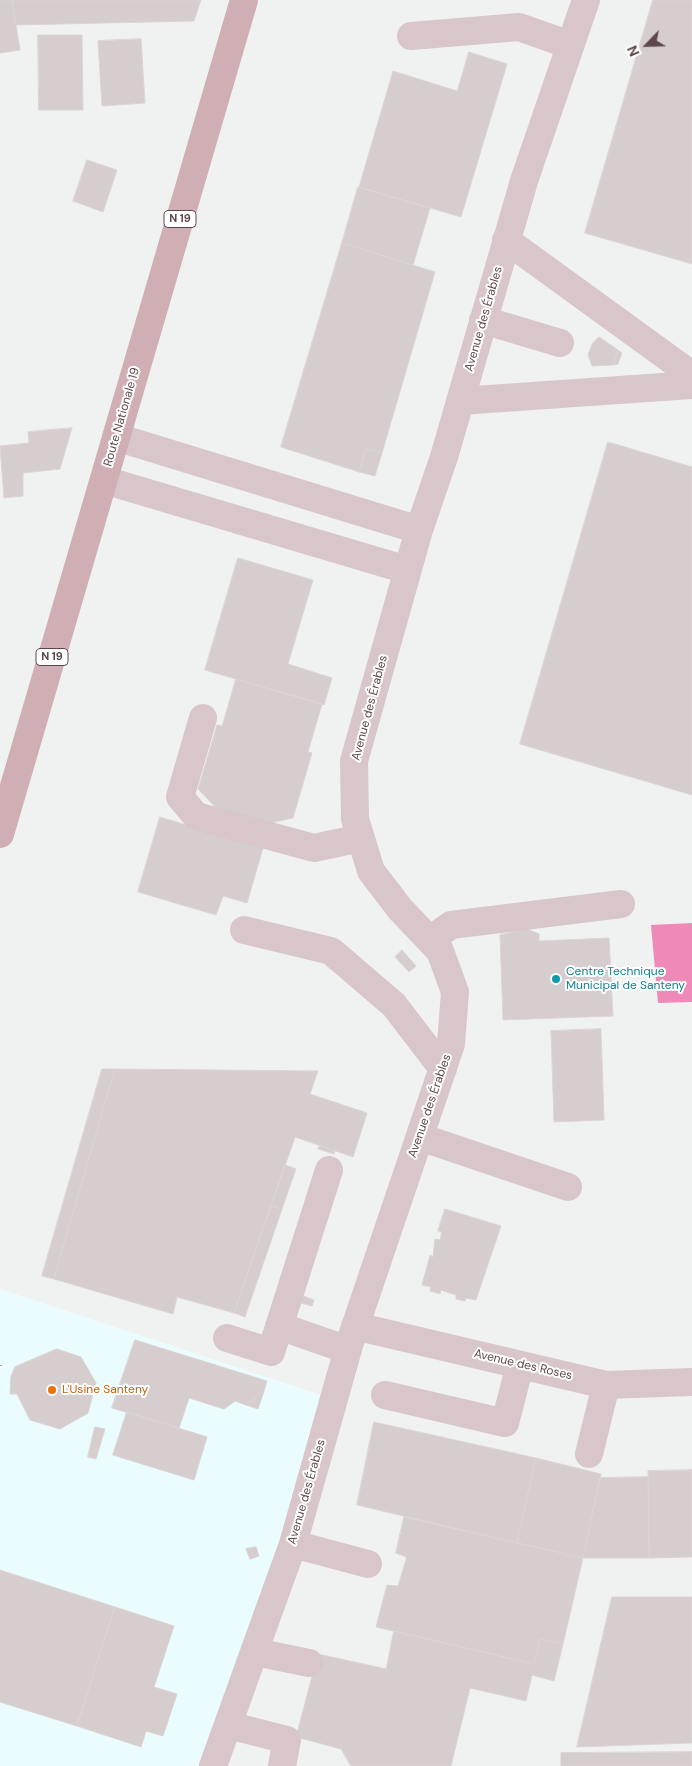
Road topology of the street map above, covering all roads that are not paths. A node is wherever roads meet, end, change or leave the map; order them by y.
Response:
1 (244, 0) edge
2 (586, 0) edge
3 (411, 36) dead end
4 (570, 45) junction
5 (506, 240) junction
6 (483, 320) junction
7 (560, 343) dead end
8 (692, 374) edge
9 (692, 385) edge
10 (460, 401) junction
11 (116, 437) junction
12 (104, 480) junction
13 (419, 530) junction
14 (407, 570) junction
15 (202, 718) dead end
16 (0, 834) edge
17 (361, 838) junction
18 (621, 904) dead end
19 (244, 930) dead end
20 (430, 940) junction
21 (443, 1069) junction
22 (420, 1137) junction
23 (329, 1170) dead end
24 (568, 1187) dead end
25 (279, 1326) junction
26 (227, 1338) dead end
27 (352, 1338) junction
28 (520, 1365) junction
29 (692, 1382) edge
30 (606, 1385) junction
31 (385, 1395) dead end
32 (588, 1454) dead end
33 (293, 1544) junction
34 (368, 1564) dead end
35 (255, 1652) junction
36 (309, 1663) dead end
37 (228, 1725) junction
38 (213, 1766) edge
39 (282, 1766) edge

1 - 11 main road, Route Nationale 19 / N 19
2 - 4 street, Avenue des Érables
3 - 4 street
4 - 5 street, Avenue des Érables
5 - 6 street, Avenue des Érables
5 - 8 street
6 - 7 street
6 - 10 street, Avenue des Érables
9 - 10 street
10 - 13 street, Avenue des Érables
11 - 12 main road, Route Nationale 19 / N 19
11 - 13 street
12 - 14 street
12 - 16 main road, Route Nationale 19 / N 19
13 - 14 street, Avenue des Érables
14 - 17 street, Avenue des Érables
15 - 17 street
17 - 20 street, Avenue des Érables
18 - 20 street
19 - 21 street
20 - 21 street, Avenue des Érables
21 - 22 street, Avenue des Érables
22 - 24 street
22 - 27 street, Avenue des Érables
23 - 25 street
25 - 26 street
25 - 27 street, Avenue des Roses
27 - 28 street, Avenue des Roses
27 - 33 street, Avenue des Érables
28 - 30 street, Avenue des Roses
28 - 31 street
29 - 30 street, Avenue des Roses
30 - 32 street
33 - 34 street
33 - 35 street, Avenue des Érables
35 - 36 street
35 - 37 street, Avenue des Érables
37 - 38 street, Avenue des Érables
37 - 39 street

